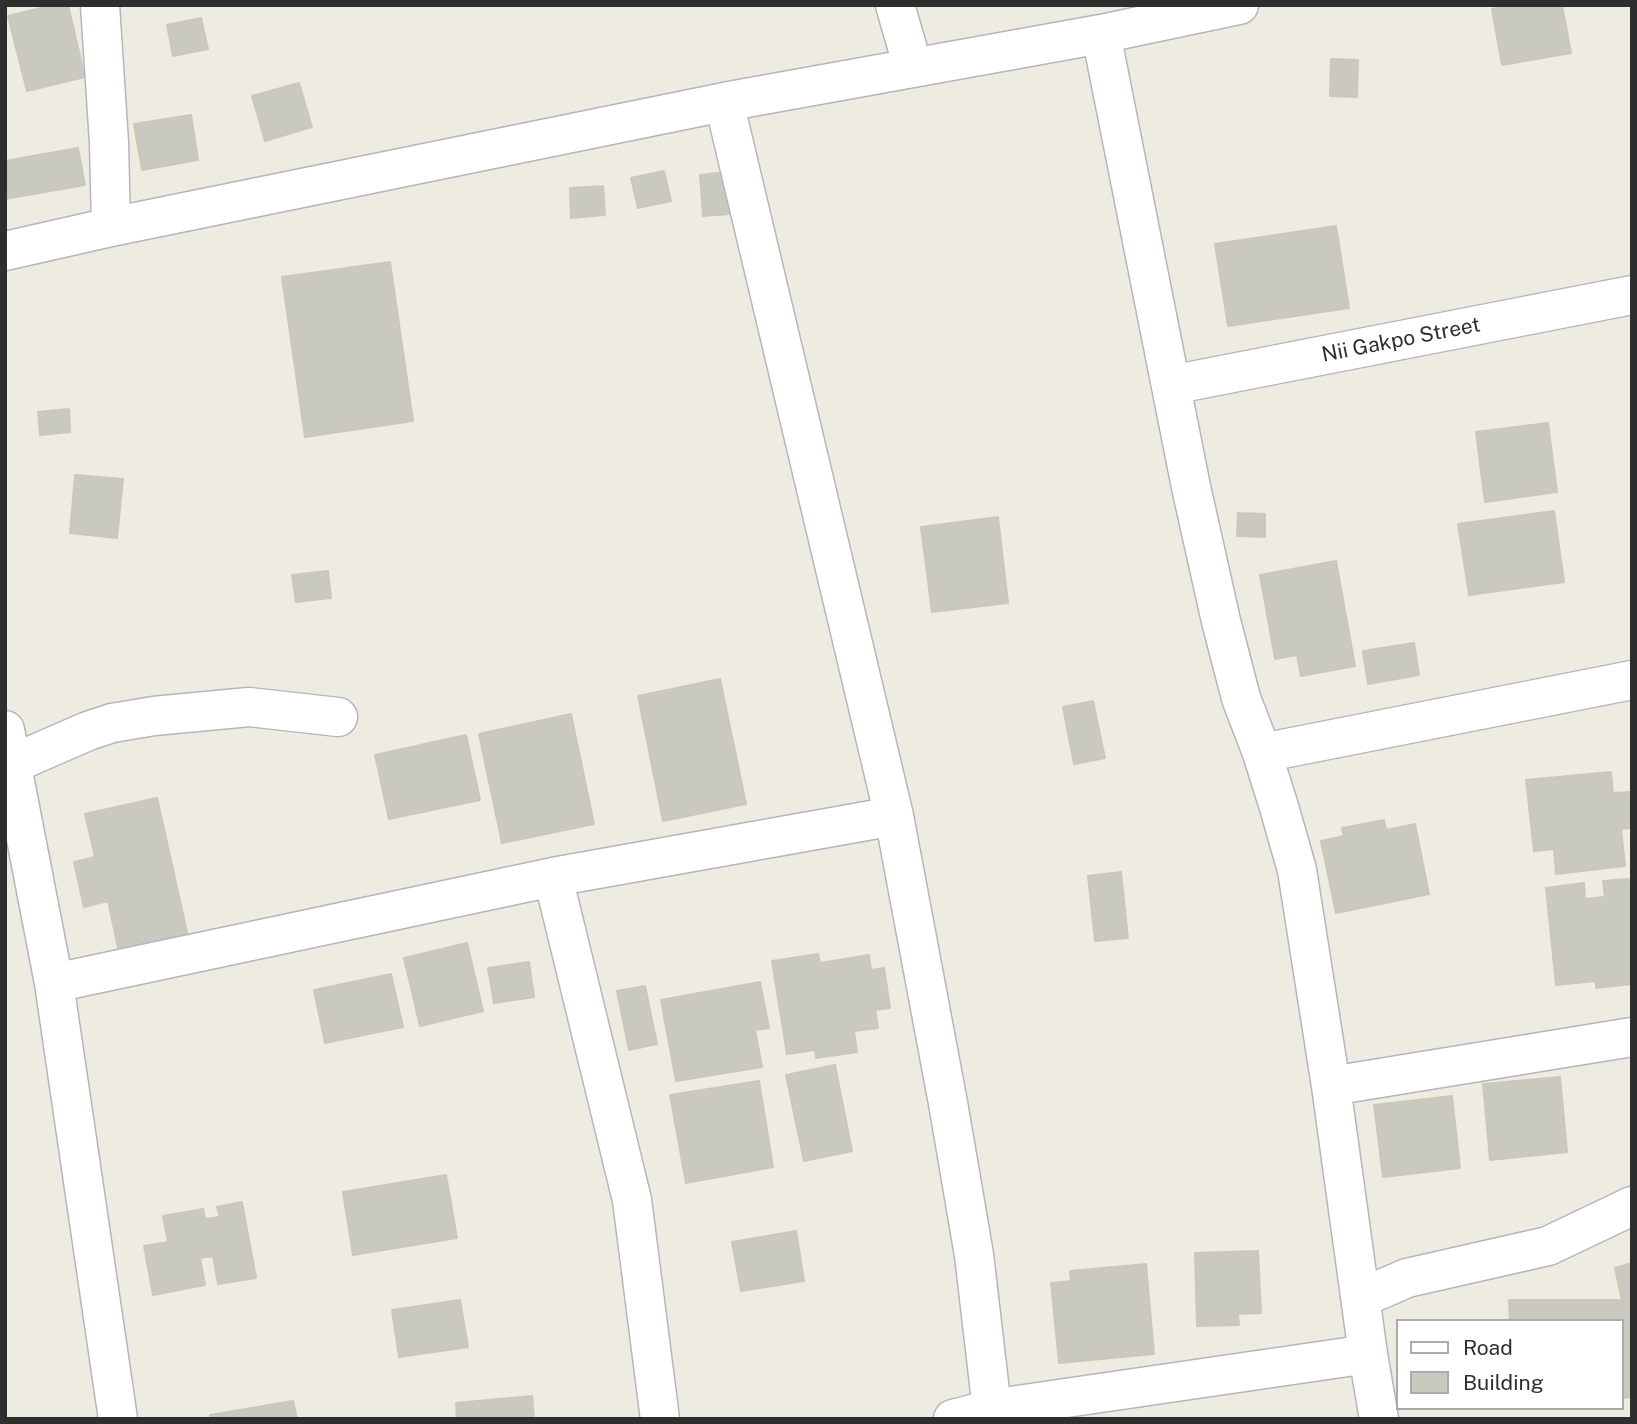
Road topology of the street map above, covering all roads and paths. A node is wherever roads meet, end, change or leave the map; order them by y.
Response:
1 (100, 5) edge
2 (894, 5) edge
3 (1237, 5) edge
4 (1101, 34) junction
5 (913, 66) junction
6 (724, 102) junction
7 (111, 228) junction
8 (5, 251) edge
9 (1632, 295) edge
10 (1171, 385) junction
11 (1632, 680) edge
12 (338, 717) dead end
13 (9, 747) edge
14 (1262, 753) junction
15 (894, 816) junction
16 (553, 877) junction
17 (54, 983) junction
18 (1632, 1037) edge
19 (1331, 1086) junction
20 (1632, 1206) edge
21 (1361, 1298) junction
22 (1368, 1353) junction
23 (993, 1414) edge
24 (118, 1419) edge
25 (660, 1419) edge
26 (953, 1419) edge
27 (1379, 1419) edge

1 - 7 street
2 - 5 street
3 - 4 street
4 - 5 street
4 - 10 street
5 - 6 street
6 - 7 street
6 - 15 street
7 - 8 street
9 - 10 street, Nii Gakpo Street
10 - 14 street
11 - 14 street
12 - 13 street
13 - 17 street
14 - 19 street
15 - 16 street
15 - 23 street
16 - 17 street
16 - 25 street
17 - 24 street
18 - 19 street
19 - 21 street
20 - 21 street
21 - 22 street
22 - 23 street
22 - 27 street
23 - 26 street

